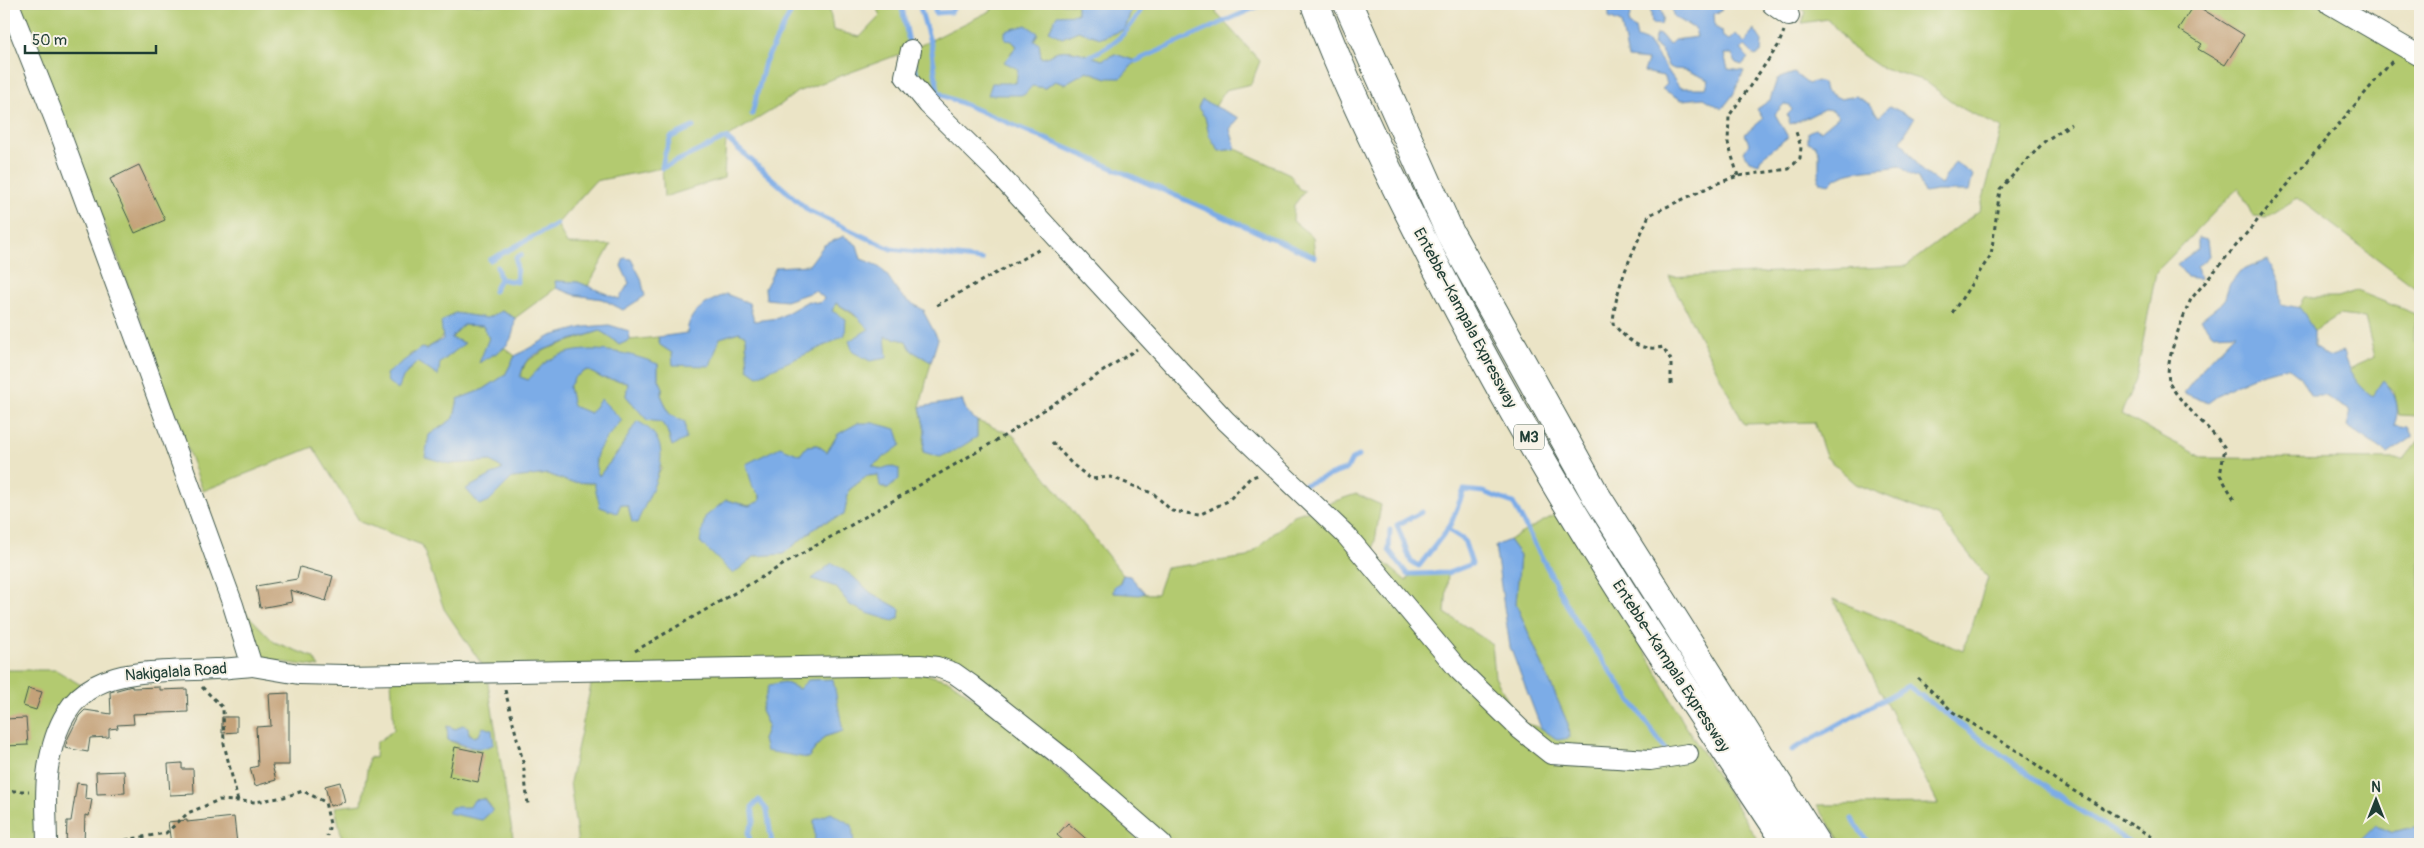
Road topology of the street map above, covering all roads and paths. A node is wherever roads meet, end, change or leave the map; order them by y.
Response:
1 (9, 4) edge
2 (1315, 4) edge
3 (1348, 4) edge
4 (1772, 4) edge
5 (2330, 4) edge
6 (1789, 16) joint
7 (911, 50) dead end
8 (2412, 51) edge
9 (2071, 124) dead end
10 (1796, 132) dead end
11 (1738, 176) junction
12 (1058, 240) junction
13 (937, 305) dead end
14 (1952, 312) dead end
15 (1150, 340) junction
16 (1671, 384) dead end
17 (1052, 442) dead end
18 (1274, 468) junction
19 (2234, 499) dead end
20 (252, 666) junction
21 (199, 669) junction
22 (602, 670) junction
23 (500, 672) junction
24 (1918, 678) dead end
25 (1688, 754) dead end
26 (4, 791) edge
27 (47, 791) junction
28 (238, 801) junction
29 (528, 804) dead end
30 (326, 836) dead end
31 (47, 844) edge
32 (102, 844) edge
33 (1162, 844) edge
34 (1788, 844) edge
35 (1816, 844) edge
36 (2164, 844) edge

1 - 20 street
2 - 34 highway, Entebbe–Kampala Expressway / M3
3 - 35 highway, Entebbe–Kampala Expressway / M3
4 - 6 street
5 - 8 street
6 - 11 path
7 - 12 street
8 - 19 path
9 - 14 path
10 - 11 path
11 - 16 path
12 - 13 path
12 - 15 street
15 - 18 street
15 - 22 path
17 - 18 path
18 - 25 street
20 - 21 street, Nakigalala Road
20 - 23 street, Nakigalala Road
21 - 27 street, Nakigalala Road
21 - 28 path
22 - 23 street, Nakigalala Road
22 - 33 street, Nakigalala Road
23 - 29 path
24 - 36 path
26 - 27 path
27 - 31 street, Nakigalala Road
28 - 30 path
28 - 32 path

